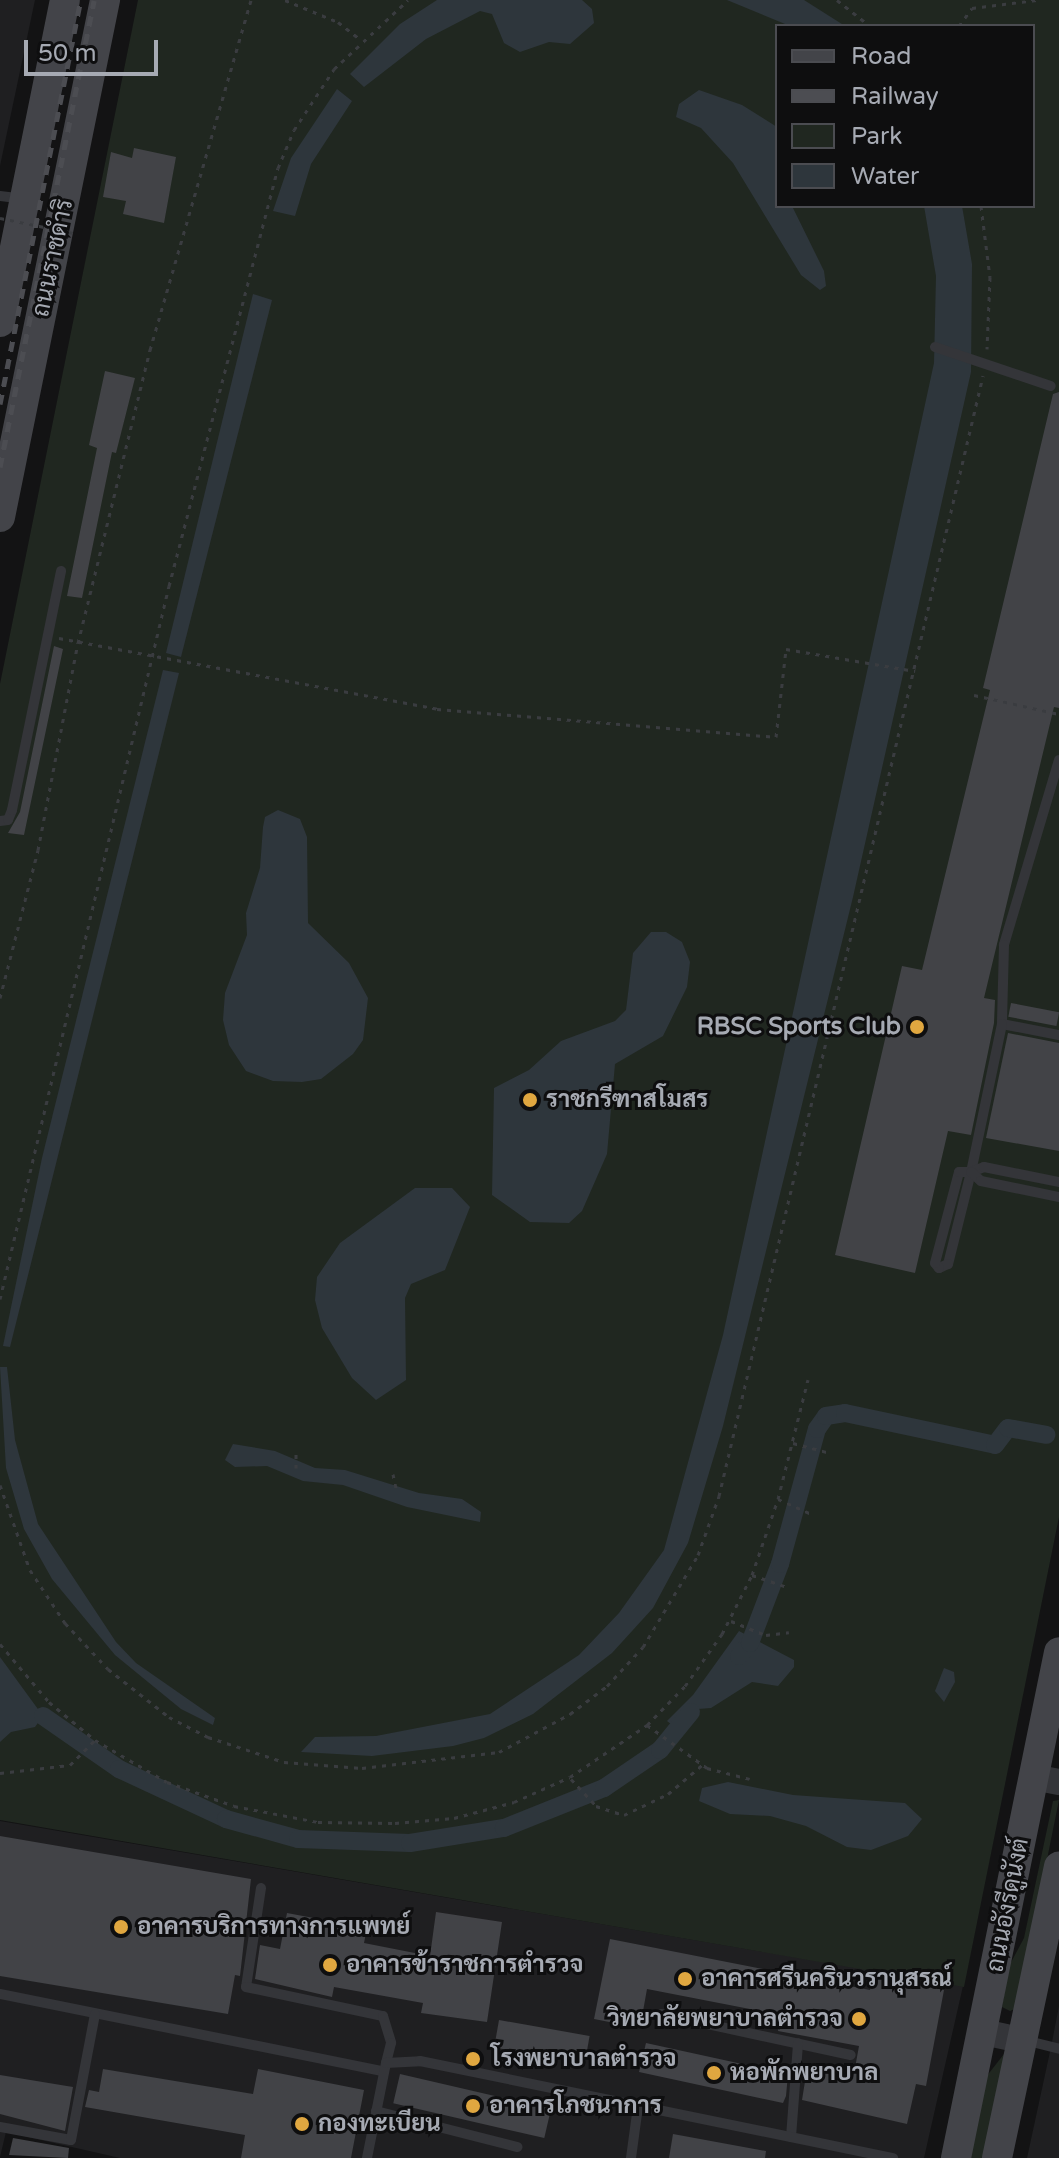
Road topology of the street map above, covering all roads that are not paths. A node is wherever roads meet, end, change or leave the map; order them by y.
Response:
1 (65, 0) edge
2 (105, 0) edge
3 (49, 77) junction
4 (88, 86) junction
5 (12, 198) edge
6 (0, 322) edge
7 (935, 347) dead end
8 (1051, 386) dead end
9 (7, 446) edge
10 (0, 517) edge
11 (61, 571) dead end
12 (1059, 760) edge
13 (0, 821) edge
14 (1002, 1024) junction
15 (1059, 1035) edge
16 (971, 1172) junction
17 (1059, 1182) edge
18 (1059, 1197) edge
19 (1059, 1652) edge
20 (1046, 1779) edge
21 (1059, 1867) edge
22 (261, 1888) dead end
23 (0, 1994) edge
24 (95, 2014) junction
25 (661, 2014) dead end
26 (983, 2032) junction
27 (1022, 2040) junction
28 (798, 2043) junction
29 (1059, 2049) edge
30 (851, 2055) dead end
31 (384, 2067) junction
32 (638, 2106) junction
33 (376, 2111) junction
34 (0, 2127) edge
35 (791, 2137) junction
36 (517, 2147) dead end
37 (367, 2158) edge
38 (631, 2158) edge
39 (893, 2158) edge
40 (956, 2158) edge
41 (997, 2158) edge

1 - 3 main road, ถนนราชดำริ
2 - 4 main road, ถนนราชดำริ
3 - 4 main road
3 - 5 main road, ถนนราชดำริ
4 - 9 main road, ถนนราชดำริ
5 - 6 main road, ถนนราชดำริ
7 - 8 lane
9 - 10 main road, ถนนราชดำริ
11 - 13 lane
12 - 14 lane
14 - 15 lane
14 - 16 lane
16 - 16 lane
16 - 17 lane
16 - 18 lane
19 - 20 main road, ถนนอังรีดูนังต์
20 - 26 main road, ถนนอังรีดูนังต์
21 - 27 main road, ถนนอังรีดูนังต์
22 - 31 lane
23 - 24 lane
24 - 31 lane
24 - 34 lane
25 - 28 lane
26 - 27 street
26 - 40 main road, ถนนอังรีดูนังต์
27 - 29 lane
27 - 41 main road, ถนนอังรีดูนังต์
28 - 30 lane
28 - 35 lane
31 - 32 lane
31 - 33 lane
32 - 35 lane
32 - 38 lane
33 - 36 lane
33 - 37 lane
35 - 39 lane

